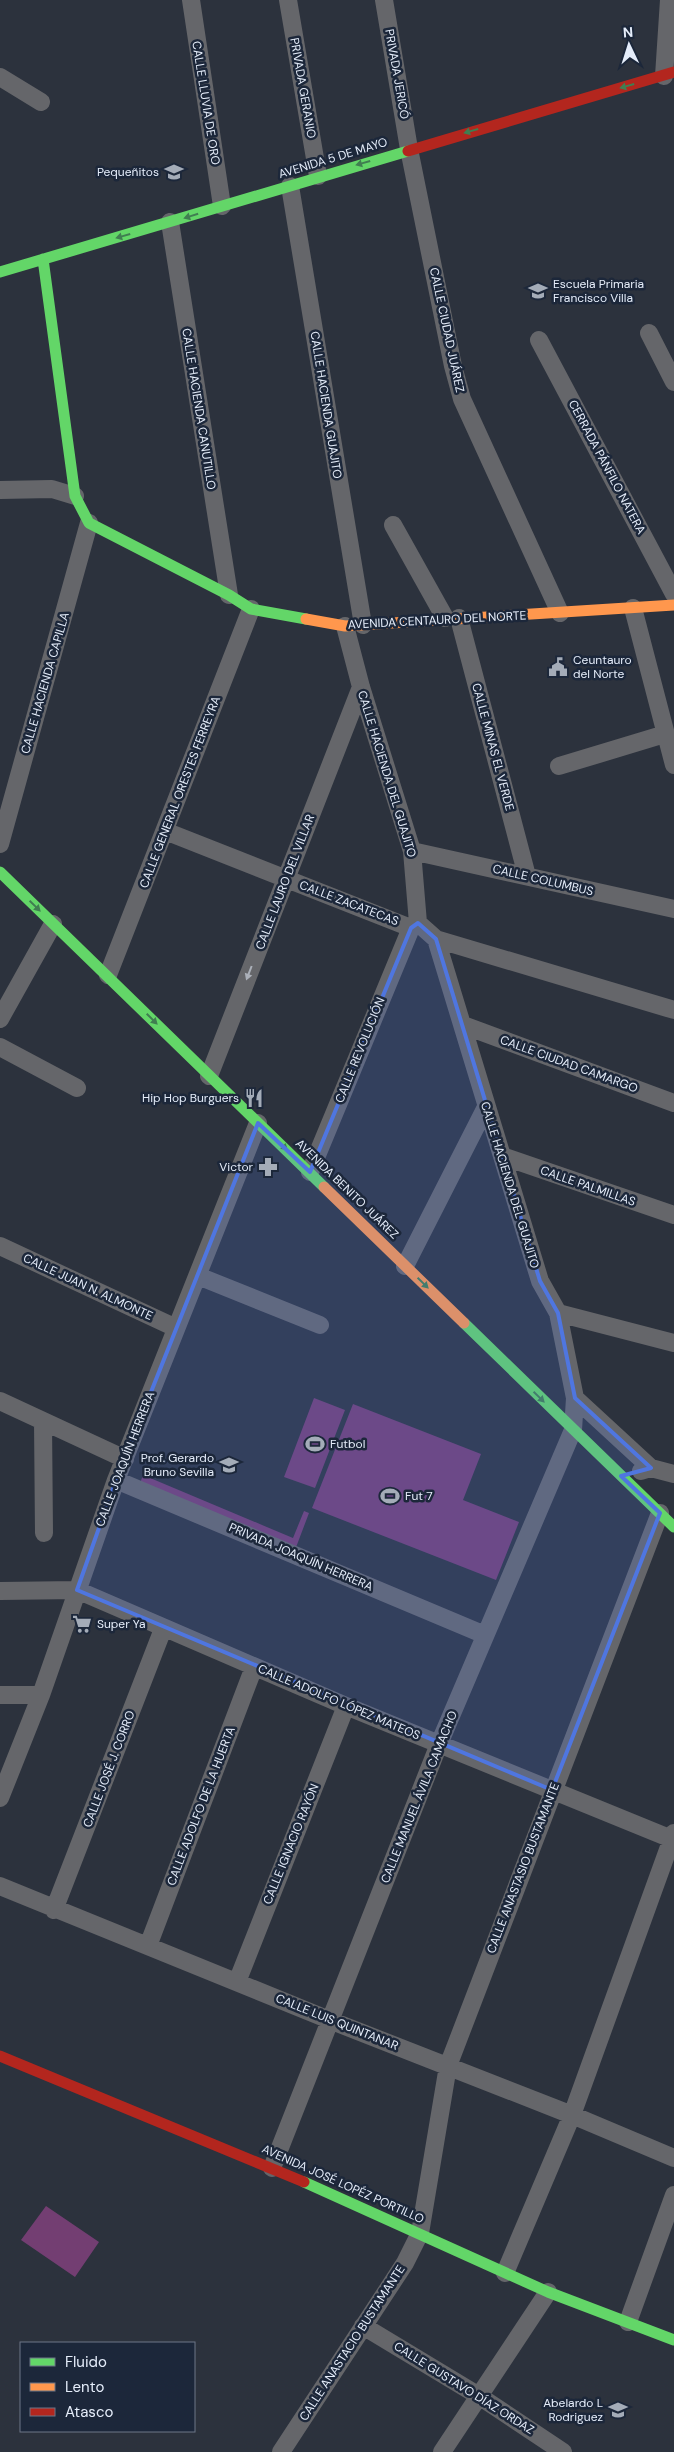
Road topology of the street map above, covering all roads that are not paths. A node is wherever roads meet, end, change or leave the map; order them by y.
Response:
1 (191, 0) edge
2 (288, 0) edge
3 (384, 0) edge
4 (668, 0) edge
5 (669, 74) edge
6 (0, 77) edge
7 (41, 102) dead end
8 (410, 149) junction
9 (318, 176) junction
10 (290, 186) junction
11 (222, 206) junction
12 (170, 222) junction
13 (43, 259) junction
14 (0, 272) edge
15 (649, 333) dead end
16 (539, 340) dead end
17 (674, 382) edge
18 (1, 495) edge
19 (74, 496) junction
20 (89, 523) junction
21 (393, 525) dead end
22 (674, 594) edge
23 (229, 595) junction
24 (674, 605) edge
25 (633, 608) junction
26 (251, 610) junction
27 (560, 613) junction
28 (452, 618) junction
29 (363, 625) junction
30 (345, 626) junction
31 (361, 687) junction
32 (665, 734) junction
33 (674, 765) edge
34 (559, 766) dead end
35 (165, 831) junction
36 (0, 844) edge
37 (412, 851) junction
38 (0, 872) edge
39 (527, 876) junction
40 (286, 879) junction
41 (674, 909) edge
42 (53, 924) junction
43 (414, 925) junction
44 (436, 939) junction
45 (108, 975) junction
46 (674, 1010) edge
47 (0, 1019) edge
48 (463, 1025) junction
49 (0, 1047) edge
50 (208, 1076) junction
51 (77, 1088) dead end
52 (674, 1103) edge
53 (486, 1107) junction
54 (258, 1123) junction
55 (502, 1156) junction
56 (310, 1172) junction
57 (674, 1215) edge
58 (0, 1246) edge
59 (406, 1266) junction
60 (198, 1276) junction
61 (558, 1313) junction
62 (320, 1325) dead end
63 (176, 1328) junction
64 (674, 1343) edge
65 (574, 1398) junction
66 (0, 1401) edge
67 (44, 1421) junction
68 (573, 1430) junction
69 (125, 1459) junction
70 (651, 1468) junction
71 (674, 1474) edge
72 (621, 1476) junction
73 (116, 1480) junction
74 (660, 1514) junction
75 (674, 1526) edge
76 (44, 1533) dead end
77 (77, 1590) junction
78 (0, 1591) edge
79 (163, 1629) junction
80 (486, 1635) junction
81 (254, 1666) junction
82 (0, 1695) edge
83 (40, 1695) junction
84 (346, 1706) junction
85 (439, 1744) junction
86 (552, 1790) junction
87 (0, 1798) edge
88 (673, 1838) edge
89 (0, 1886) edge
90 (54, 1910) junction
91 (148, 1946) junction
92 (237, 1982) junction
93 (332, 2021) junction
94 (0, 2056) edge
95 (448, 2066) junction
96 (572, 2115) junction
97 (674, 2158) edge
98 (272, 2168) junction
99 (674, 2195) edge
100 (420, 2233) junction
101 (505, 2273) junction
102 (548, 2292) junction
103 (628, 2322) junction
104 (363, 2326) junction
105 (674, 2340) edge
106 (480, 2396) junction
107 (281, 2452) edge
108 (442, 2452) edge
109 (563, 2452) edge

1 - 11 street, CALLE LLUVIA DE ORO
2 - 9 street, PRIVADA GERANIO
3 - 8 street, PRIVADA JERICÓ
4 - 5 street
5 -> 8 street, AVENIDA 5 DE MAYO
6 - 7 street
8 -> 9 street, AVENIDA 5 DE MAYO
8 - 27 street, CALLE CIUDAD JUÁREZ
9 - 10 street, AVENIDA 5 DE MAYO
10 - 11 street, AVENIDA 5 DE MAYO
10 - 29 street, CALLE HACIENDA GUAJITO
11 -> 12 street, AVENIDA 5 DE MAYO
12 -> 13 street, AVENIDA 5 DE MAYO
12 - 23 street, CALLE HACIENDA CANUTILLO
13 - 14 street, AVENIDA 5 DE MAYO
13 - 19 street
15 - 17 street
16 - 22 street, CERRADA PÁNFILO NATERA
18 - 19 street
19 - 20 street
20 - 23 street, AVENIDA CENTAURO DEL NORTE
20 - 36 street, CALLE HACIENDA CAPILLA
21 - 28 street, CALLE MINAS EL VERDE
23 - 26 street, AVENIDA CENTAURO DEL NORTE
24 - 25 street, AVENIDA CENTAURO DEL NORTE
25 - 27 street, AVENIDA CENTAURO DEL NORTE
25 - 32 street
26 - 30 street, AVENIDA CENTAURO DEL NORTE
26 - 35 street, CALLE GENERAL ORESTES FERREYRA
27 - 28 street, AVENIDA CENTAURO DEL NORTE
28 - 29 street, AVENIDA CENTAURO DEL NORTE
28 - 39 street, CALLE MINAS EL VERDE
29 - 30 street, AVENIDA CENTAURO DEL NORTE
30 - 31 street, CALLE HACIENDA DEL GUAJITO
31 - 37 street, CALLE HACIENDA DEL GUAJITO
31 - 40 street, CALLE LAURO DEL VILLAR
32 - 33 street
32 - 34 street
35 - 40 street, CALLE ZACATECAS
35 - 45 street, CALLE GENERAL ORESTES FERREYRA
37 - 39 street, CALLE COLUMBUS
37 - 43 street, CALLE HACIENDA DEL GUAJITO
38 -> 42 street, AVENIDA BENITO JUÁREZ
39 - 41 street, CALLE COLUMBUS
40 - 43 street, CALLE ZACATECAS
40 -> 50 street, CALLE LAURO DEL VILLAR
42 - 45 street, AVENIDA BENITO JUÁREZ
42 - 47 street
43 - 44 street, CALLE ZACATECAS
43 - 56 street, CALLE REVOLUCIÓN
44 - 46 street, CALLE ZACATECAS
44 - 48 street, CALLE HACIENDA DEL GUAJITO
45 -> 50 street, AVENIDA BENITO JUÁREZ
48 - 52 street, CALLE CIUDAD CAMARGO
48 - 53 street, CALLE HACIENDA DEL GUAJITO
49 - 51 street
50 - 54 street, AVENIDA BENITO JUÁREZ
53 - 55 street, CALLE HACIENDA DEL GUAJITO
53 - 59 street
54 -> 56 street, AVENIDA BENITO JUÁREZ
54 - 60 street, CALLE JOAQUÍN HERRERA
55 - 57 street, CALLE PALMILLAS
55 - 61 street, CALLE HACIENDA DEL GUAJITO
56 - 59 street, AVENIDA BENITO JUÁREZ
58 - 63 street, CALLE JUAN N. ALMONTE
59 -> 68 street, AVENIDA BENITO JUÁREZ
60 - 62 street
60 - 63 street, CALLE JOAQUÍN HERRERA
61 - 64 street
61 - 65 street, CALLE HACIENDA DEL GUAJITO
63 - 69 street, CALLE JOAQUÍN HERRERA
65 - 68 street, CALLE HACIENDA DEL GUAJITO
65 - 70 street
66 - 67 street
67 - 69 street
67 - 76 street
68 - 72 street, AVENIDA BENITO JUÁREZ
68 - 80 street, CALLE MANUEL ÁVILA CAMACHO
69 - 73 street, CALLE JOAQUÍN HERRERA
70 - 71 street
70 - 72 street
72 - 74 street, AVENIDA BENITO JUÁREZ
73 - 77 street, CALLE JOAQUÍN HERRERA
73 - 80 street, PRIVADA JOAQUÍN HERRERA
74 - 75 street, AVENIDA BENITO JUÁREZ
74 - 86 street, CALLE ANASTASIO BUSTAMANTE
77 - 78 street, CALLE ADOLFO LÓPEZ MATEOS
77 - 79 street, CALLE ADOLFO LÓPEZ MATEOS
77 - 83 street, CALLE JOAQUÍN HERRERA
79 - 81 street, CALLE ADOLFO LÓPEZ MATEOS
79 - 90 street, CALLE JOSÉ J. CORRO
80 - 85 street, CALLE MANUEL ÁVILA CAMACHO
81 - 84 street, CALLE ADOLFO LÓPEZ MATEOS
81 - 91 street, CALLE ADOLFO DE LA HUERTA
82 - 83 street
83 - 87 street, CALLE JOAQUÍN HERRERA
84 - 85 street, CALLE ADOLFO LÓPEZ MATEOS
84 - 92 street, CALLE IGNACIO RAYÓN
85 - 86 street, CALLE ADOLFO LÓPEZ MATEOS
85 - 93 street, CALLE MANUEL ÁVILA CAMACHO
86 - 88 street, CALLE ADOLFO LÓPEZ MATEOS
86 - 95 street, CALLE ANASTASIO BUSTAMANTE
88 - 96 street
89 - 90 street, CALLE LUIS QUINTANAR
90 - 91 street, CALLE LUIS QUINTANAR
91 - 92 street, CALLE LUIS QUINTANAR
92 - 93 street, CALLE LUIS QUINTANAR
93 - 95 street, CALLE LUIS QUINTANAR
93 - 98 street, CALLE MANUEL ÁVILA CAMACHO
94 - 98 street, AVENIDA JOSÉ LOPÉZ PORTILLO
95 - 96 street, CALLE LUIS QUINTANAR
95 - 100 street, CALLE ANASTASIO BUSTAMANTE
96 - 97 street, CALLE LUIS QUINTANAR
96 - 101 street
98 - 100 street, AVENIDA JOSÉ LOPÉZ PORTILLO
99 - 103 street
100 - 101 street, AVENIDA JOSÉ LOPÉZ PORTILLO
100 - 104 street, CALLE ANASTACIO BUSTAMANTE
101 - 102 street, AVENIDA JOSÉ LOPÉZ PORTILLO
102 - 103 street, AVENIDA JOSÉ LOPÉZ PORTILLO
102 - 106 street
103 - 105 street, AVENIDA JOSÉ LOPÉZ PORTILLO
104 - 106 street, CALLE GUSTAVO DÍAZ ORDAZ
104 - 107 street, CALLE ANASTACIO BUSTAMANTE
106 - 108 street
106 - 109 street, CALLE GUSTAVO DÍAZ ORDAZ

